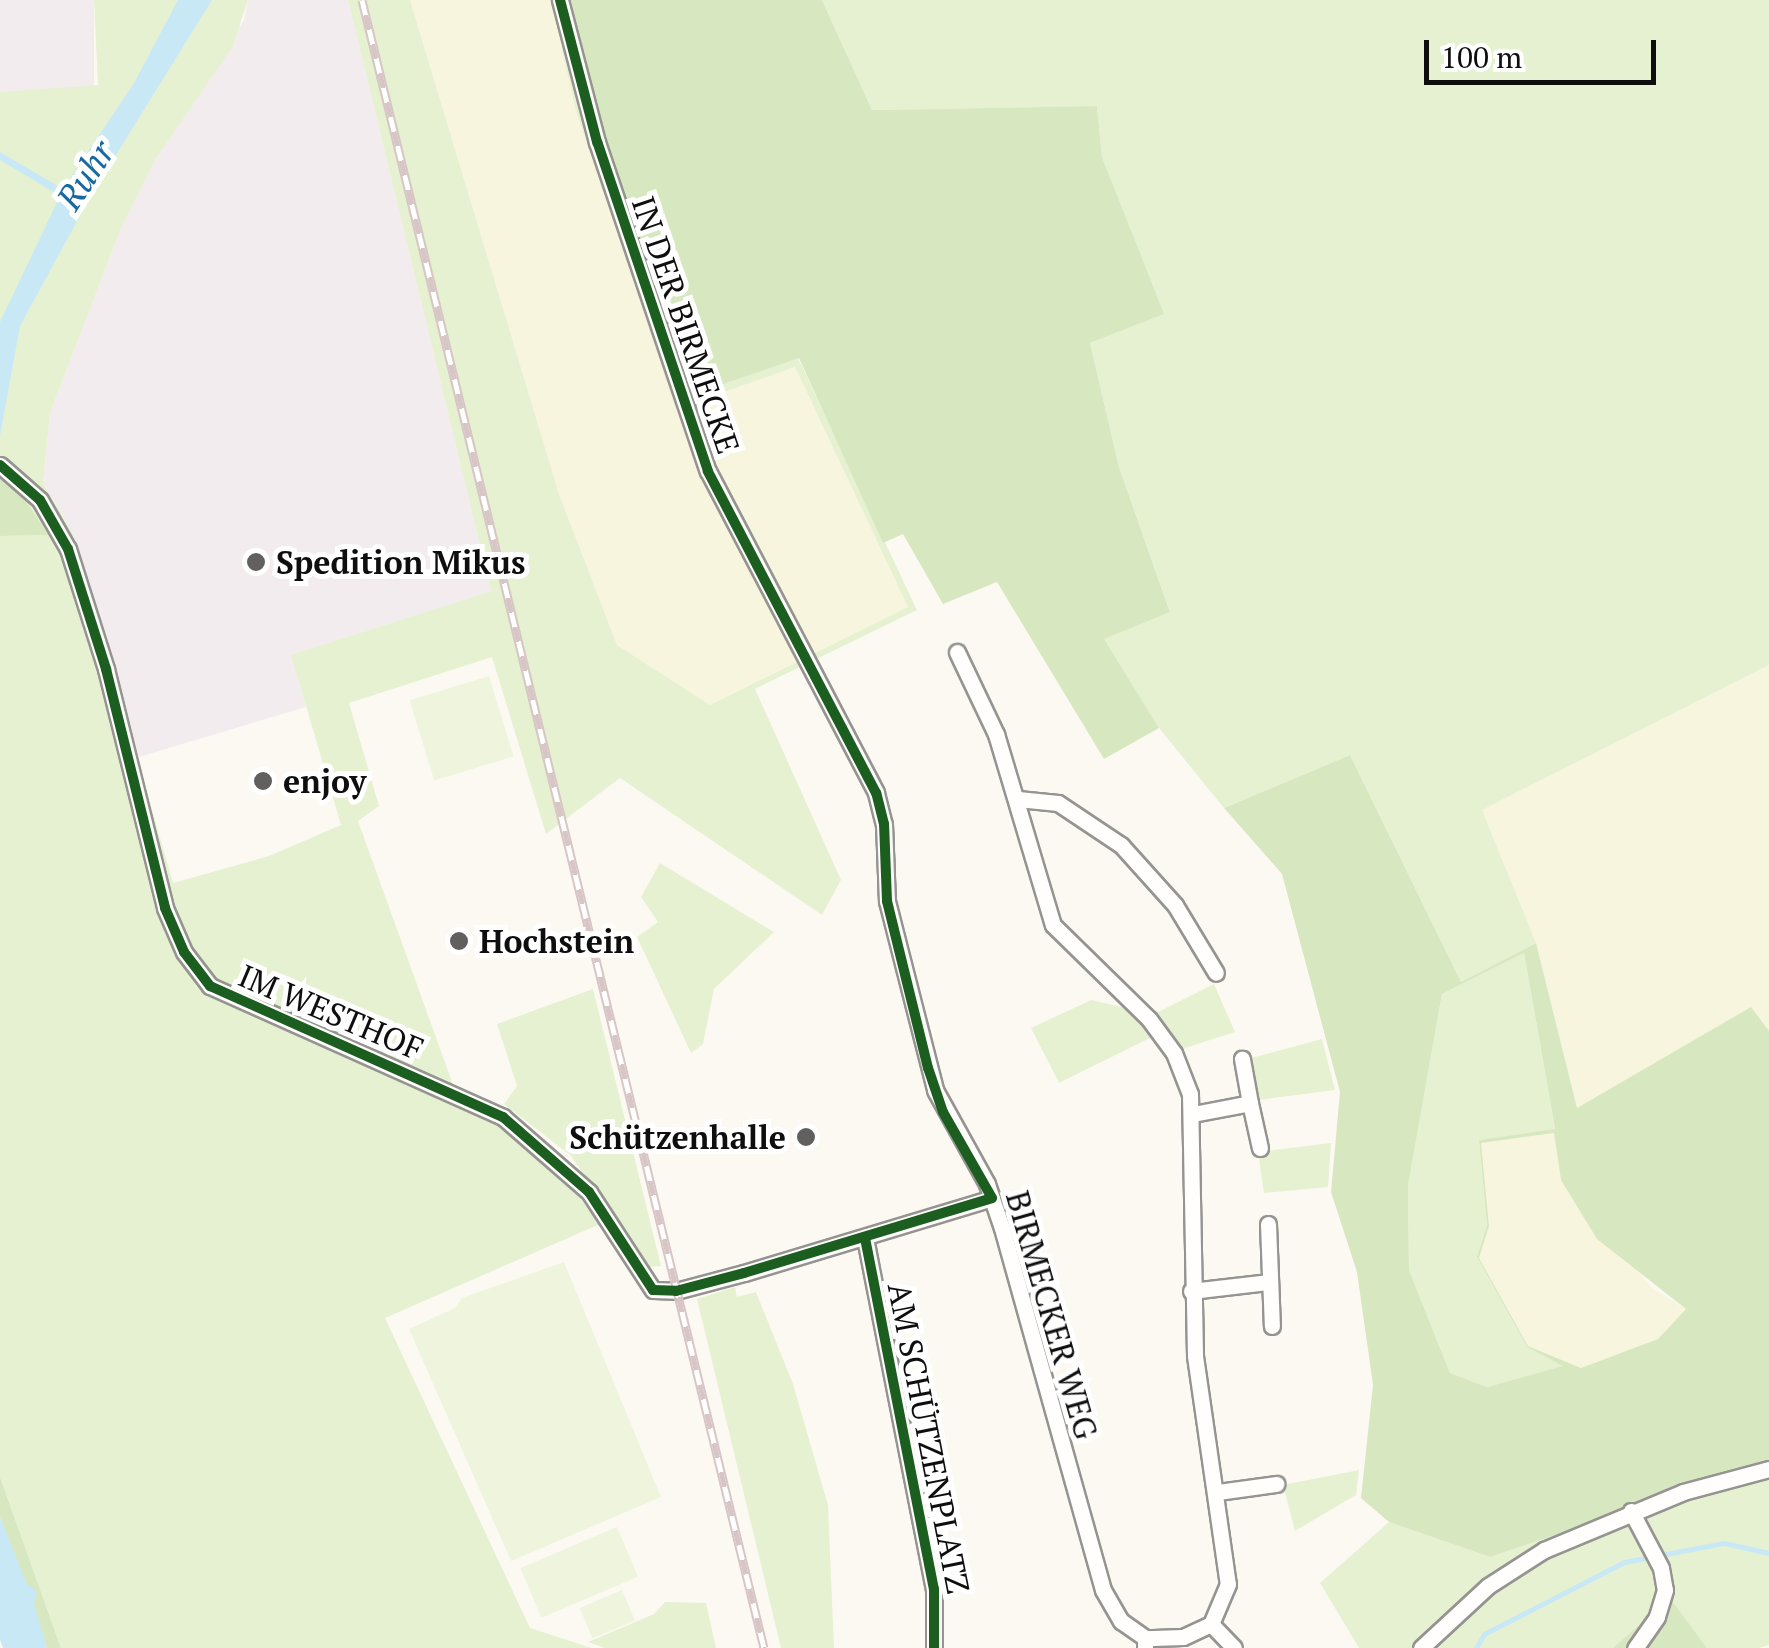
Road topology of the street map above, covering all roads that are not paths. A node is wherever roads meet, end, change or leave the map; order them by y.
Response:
1 (560, 0) edge
2 (0, 465) edge
3 (958, 652) dead end
4 (801, 653) joint
5 (1018, 799) junction
6 (1216, 972) dead end
7 (1242, 1059) dead end
8 (1250, 1103) junction
9 (1193, 1114) junction
10 (1260, 1148) dead end
11 (992, 1198) junction
12 (1268, 1224) dead end
13 (865, 1238) junction
14 (1269, 1282) junction
15 (1190, 1292) junction
16 (1272, 1326) dead end
17 (1769, 1469) edge
18 (1276, 1484) dead end
19 (1218, 1492) junction
20 (1631, 1511) junction
21 (1211, 1624) junction
22 (1145, 1643) edge
23 (934, 1648) edge
24 (1234, 1648) edge
25 (1421, 1648) edge
26 (1635, 1648) edge

1 - 4 street, IN DER BIRMECKE
2 - 13 street, IM WESTHOF
3 - 5 street
4 - 11 street, BIRMECKER WEG
5 - 6 street
5 - 9 street
7 - 8 street
8 - 9 street
8 - 10 street
9 - 15 street
11 - 13 street
11 - 22 street, BIRMECKER WEG
12 - 14 street
13 - 23 street, AM SCHÜTZENPLATZ
14 - 15 street
14 - 16 street
15 - 19 street
17 - 20 street
18 - 19 street
19 - 21 street
20 - 25 street
20 - 26 street
21 - 22 street
21 - 24 street

